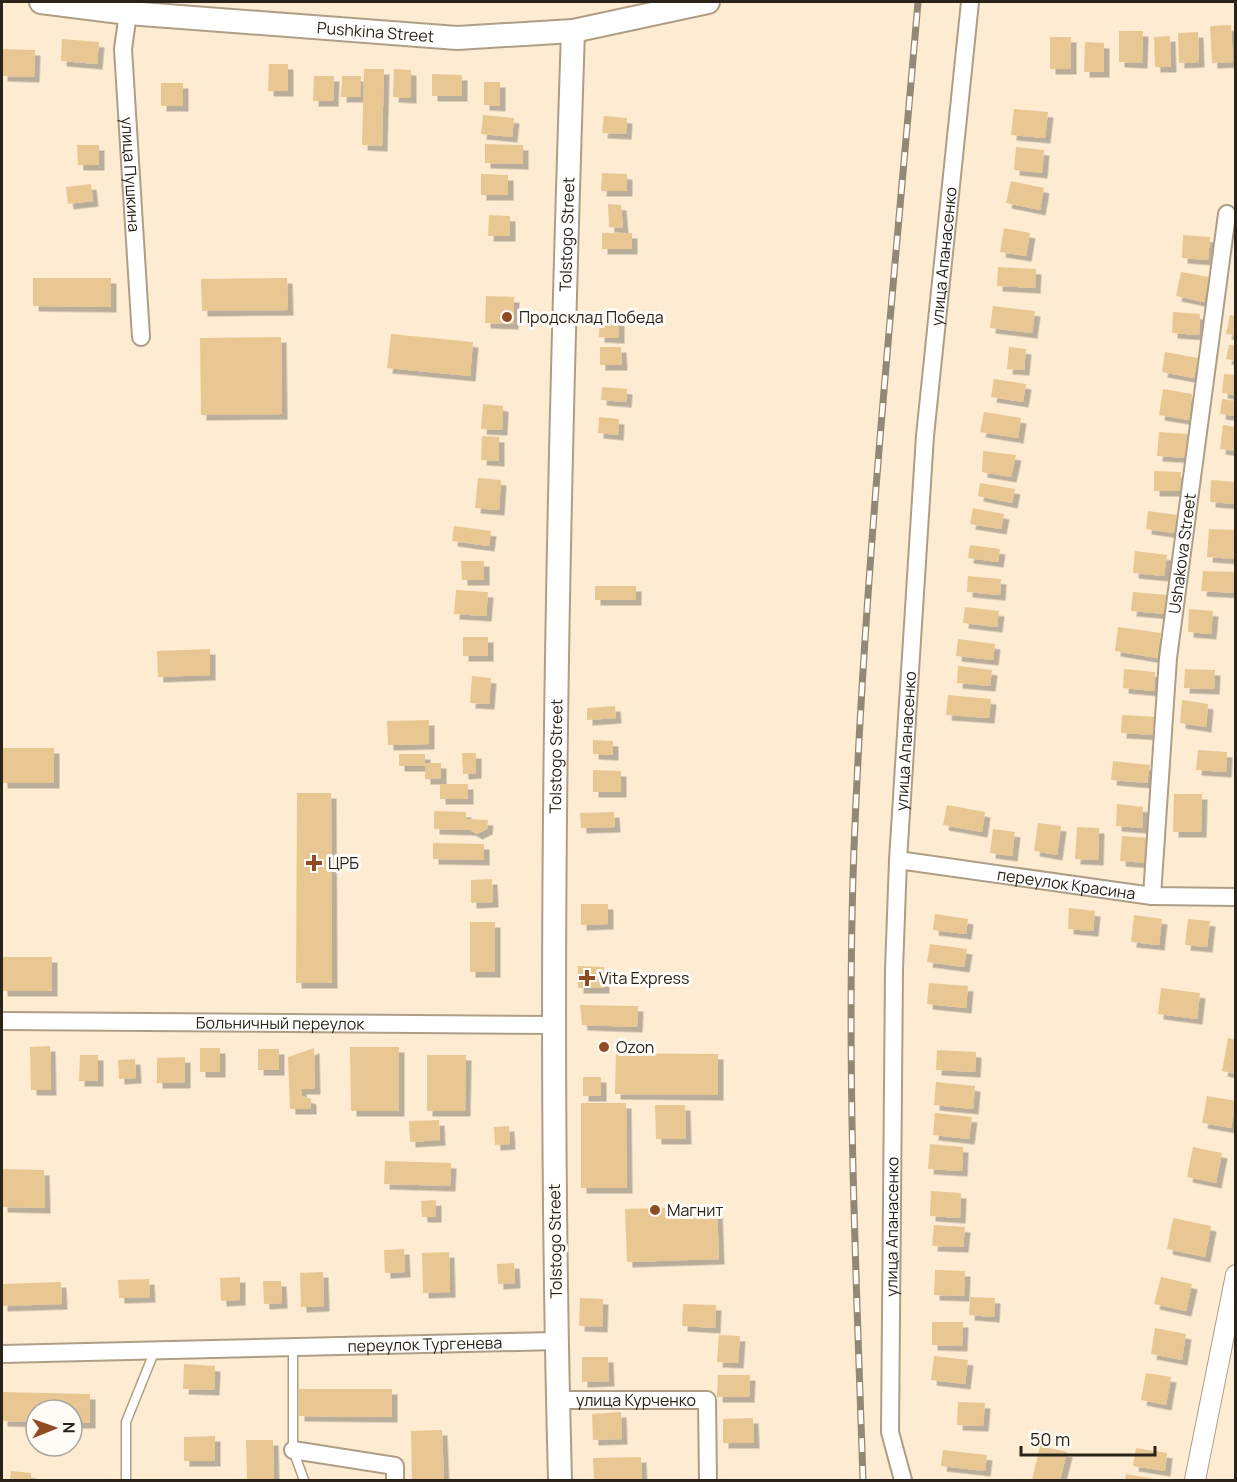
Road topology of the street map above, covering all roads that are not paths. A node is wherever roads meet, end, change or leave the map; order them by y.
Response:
1 (41, 2) edge
2 (705, 2) edge
3 (970, 2) edge
4 (128, 13) junction
5 (573, 31) junction
6 (1227, 214) dead end
7 (141, 337) dead end
8 (898, 860) junction
9 (1152, 896) junction
10 (1236, 897) edge
11 (2, 1021) edge
12 (556, 1025) junction
13 (1236, 1275) edge
14 (556, 1341) junction
15 (293, 1348) junction
16 (155, 1350) junction
17 (2, 1354) edge
18 (558, 1400) junction
19 (294, 1450) junction
20 (126, 1480) edge
21 (304, 1480) edge
22 (395, 1480) edge
23 (560, 1480) edge
24 (708, 1480) edge
25 (903, 1480) edge
26 (1195, 1480) edge

1 - 4 main road, Pushkina Street
2 - 5 main road, Pushkina Street
3 - 8 street, улица Апанасенко
4 - 5 main road, Pushkina Street
4 - 7 street, улица Пушкина
5 - 12 main road, Tolstogo Street
6 - 9 street, Ushakova Street
8 - 9 street, переулок Красина
8 - 25 street, улица Апанасенко
9 - 10 street, переулок Красина
11 - 12 street, Больничный переулок
12 - 14 main road, Tolstogo Street
13 - 26 street
14 - 15 street, переулок Тургенева
14 - 18 main road, Tolstogo Street
15 - 16 street, переулок Тургенева
15 - 19 lane
16 - 17 street, переулок Тургенева
16 - 20 lane
18 - 23 main road, Tolstogo Street
18 - 24 street, улица Курченко
19 - 21 lane
19 - 22 street

